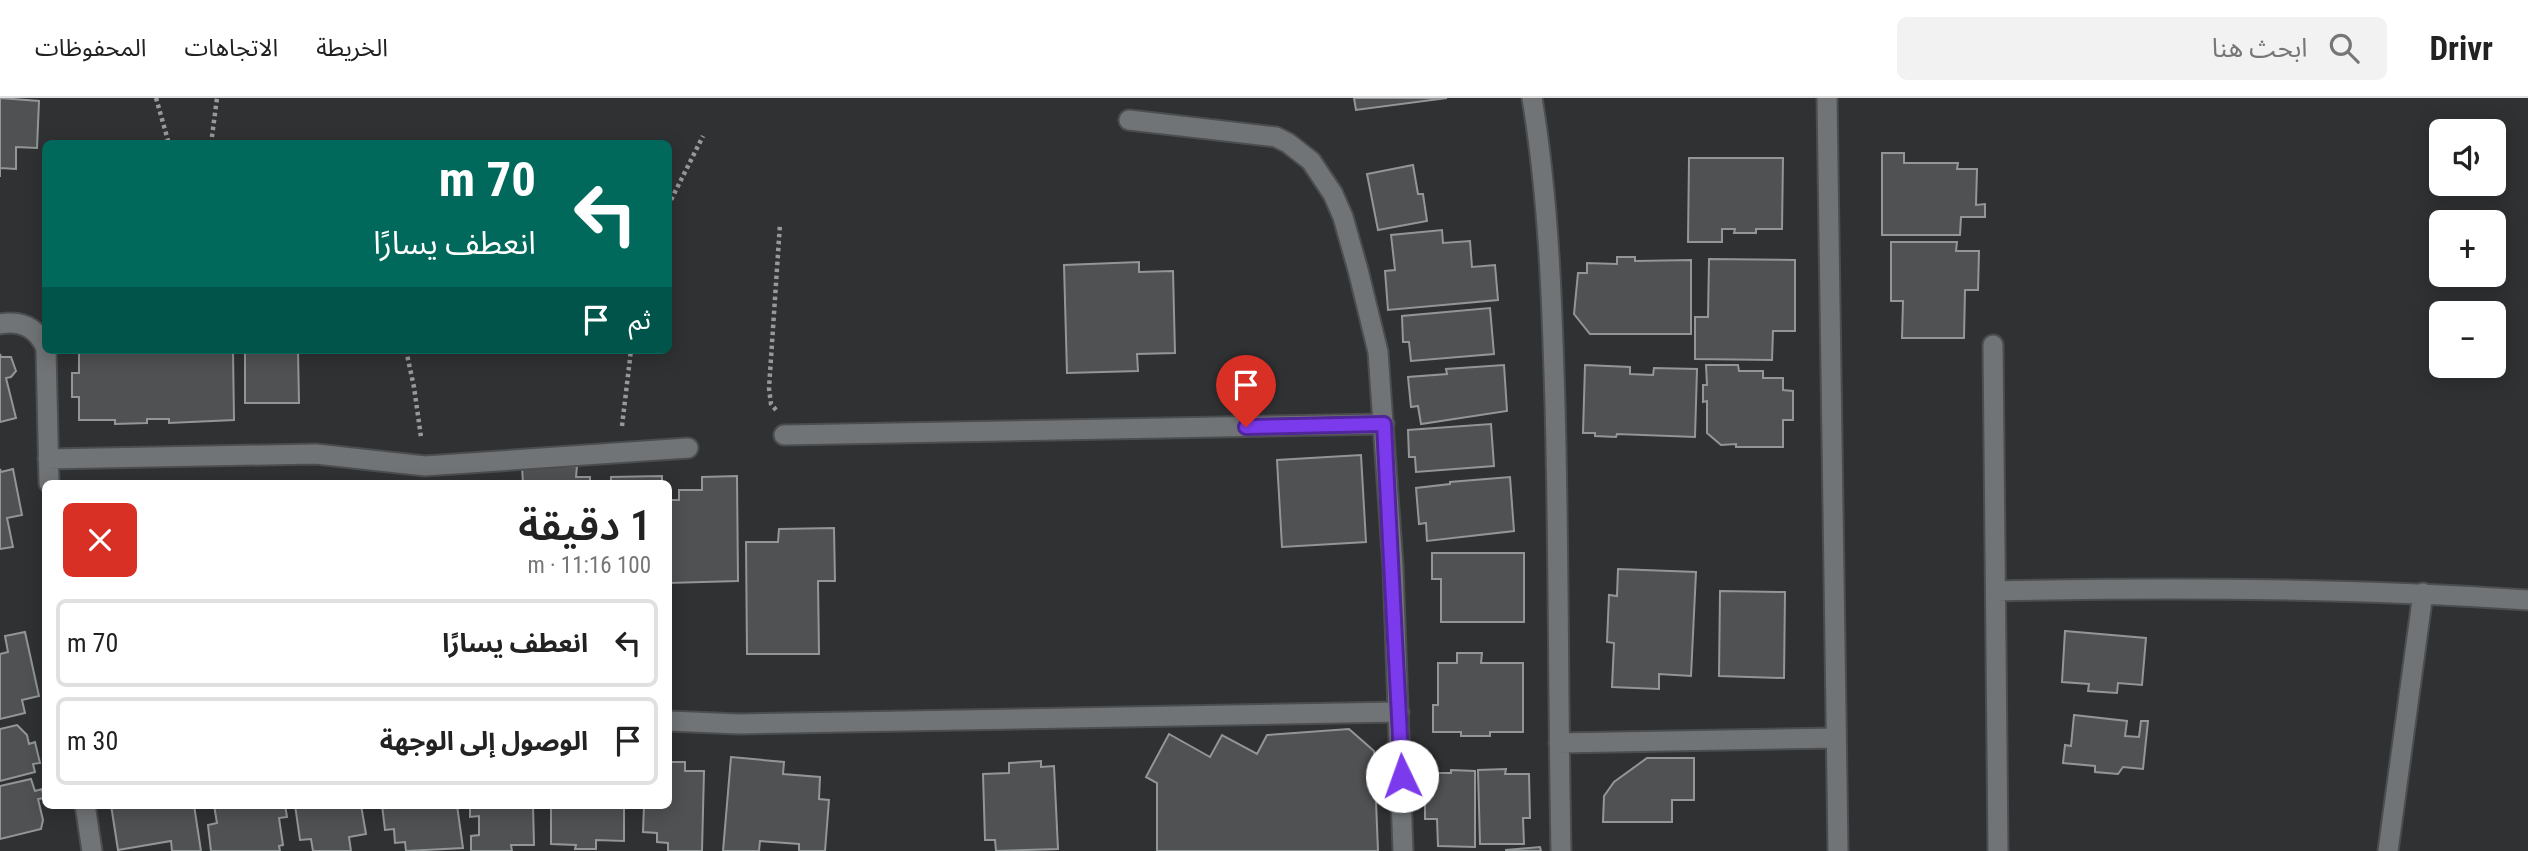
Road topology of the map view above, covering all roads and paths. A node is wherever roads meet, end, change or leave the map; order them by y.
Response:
1 (156, 98) edge
2 (217, 98) edge
3 (1532, 98) edge
4 (1826, 98) edge
5 (1129, 120) dead end
6 (703, 136) dead end
7 (168, 140) edge
8 (212, 140) edge
9 (672, 198) edge
10 (780, 225) dead end
11 (0, 324) edge
12 (42, 339) edge
13 (1993, 345) dead end
14 (46, 354) edge
15 (407, 354) edge
16 (631, 354) edge
17 (1384, 424) junction
18 (793, 435) joint
19 (688, 448) dead end
20 (619, 453) junction
21 (48, 459) junction
22 (425, 466) junction
23 (49, 480) edge
24 (1997, 591) junction
25 (2423, 593) junction
26 (2528, 600) edge
27 (1399, 712) junction
28 (672, 721) edge
29 (1836, 738) junction
30 (1559, 743) junction
31 (86, 809) edge
32 (92, 851) edge
33 (1404, 851) edge
34 (1561, 851) edge
35 (1838, 851) edge
36 (1998, 851) edge
37 (2388, 851) edge

1 - 7 path
2 - 8 path
3 - 30 street
4 - 29 street
5 - 17 street
6 - 9 path
10 - 18 path
11 - 12 street
13 - 24 street
14 - 21 street
15 - 22 path
16 - 20 path
17 - 18 street
17 - 27 street
19 - 20 street
20 - 22 street
21 - 22 street
21 - 23 street
24 - 25 street
24 - 36 street
25 - 26 street
25 - 37 street
27 - 28 street
27 - 33 street
29 - 30 street
29 - 35 street
30 - 34 street
31 - 32 street

